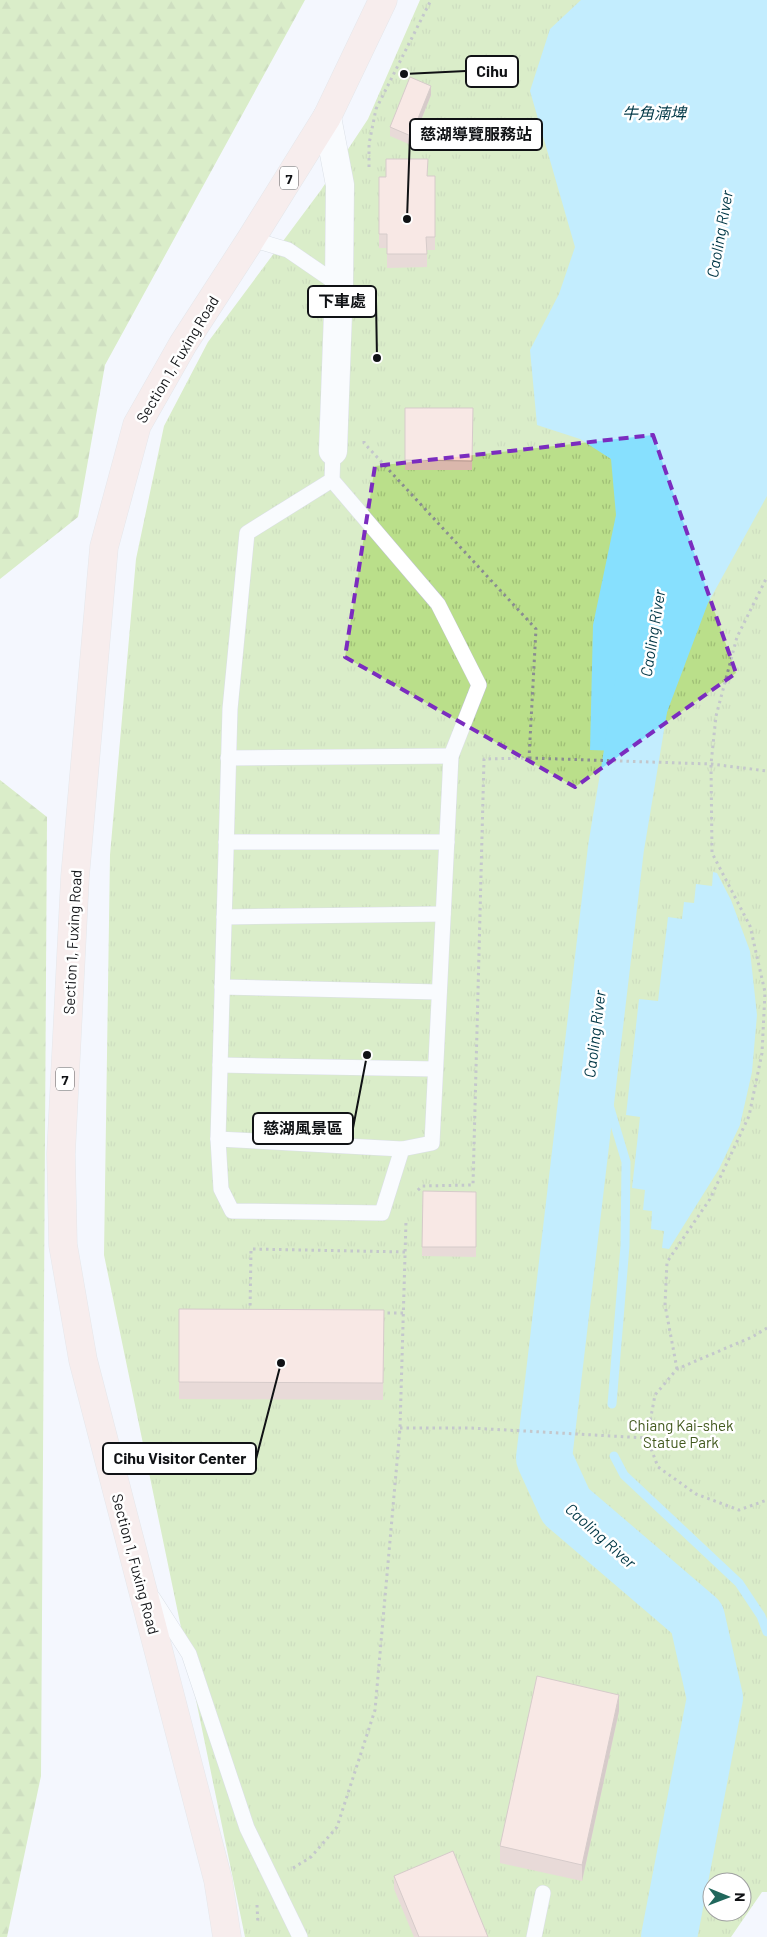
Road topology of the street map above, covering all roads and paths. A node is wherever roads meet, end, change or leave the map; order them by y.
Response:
1 (383, 0) edge
2 (327, 117) junction
3 (252, 239) junction
4 (339, 285) junction
5 (333, 451) joint
6 (332, 480) junction
7 (767, 577) edge
8 (451, 756) junction
9 (228, 758) junction
10 (529, 758) dead end
11 (711, 764) junction
12 (767, 771) edge
13 (226, 842) junction
14 (447, 842) junction
15 (443, 914) junction
16 (224, 917) junction
17 (222, 987) junction
18 (439, 992) junction
19 (220, 1065) junction
20 (435, 1068) junction
21 (218, 1139) junction
22 (402, 1149) junction
23 (259, 1312) edge
24 (374, 1313) edge
25 (403, 1313) junction
26 (767, 1328) edge
27 (677, 1369) junction
28 (400, 1428) junction
29 (646, 1438) junction
30 (767, 1500) edge
31 (140, 1578) junction
32 (290, 1870) dead end
33 (543, 1892) dead end
34 (257, 1903) dead end
35 (258, 1928) dead end
36 (228, 1937) edge
37 (300, 1937) edge
38 (534, 1937) edge

1 - 2 main road, Section 1, Fuxing Road / 7
2 - 3 main road, Section 1, Fuxing Road / 7
2 - 4 street
3 - 4 lane
3 - 31 main road, Section 1, Fuxing Road / 7
4 - 5 street
5 - 6 lane
6 - 8 lane
6 - 9 lane
7 - 11 path
8 - 9 lane
8 - 14 lane
9 - 13 lane
10 - 11 path
11 - 12 path
11 - 27 path
13 - 14 lane
13 - 16 lane
14 - 15 lane
15 - 16 lane
15 - 18 lane
16 - 17 lane
17 - 18 lane
17 - 19 lane
18 - 20 lane
19 - 20 lane
19 - 21 lane
20 - 22 lane
21 - 22 lane
21 - 22 lane
23 - 25 path
24 - 25 path
25 - 28 path
26 - 27 path
27 - 29 path
28 - 29 path
28 - 32 path
29 - 30 path
31 - 36 main road, Section 1, Fuxing Road / 7
31 - 37 lane
33 - 38 lane
34 - 35 path

